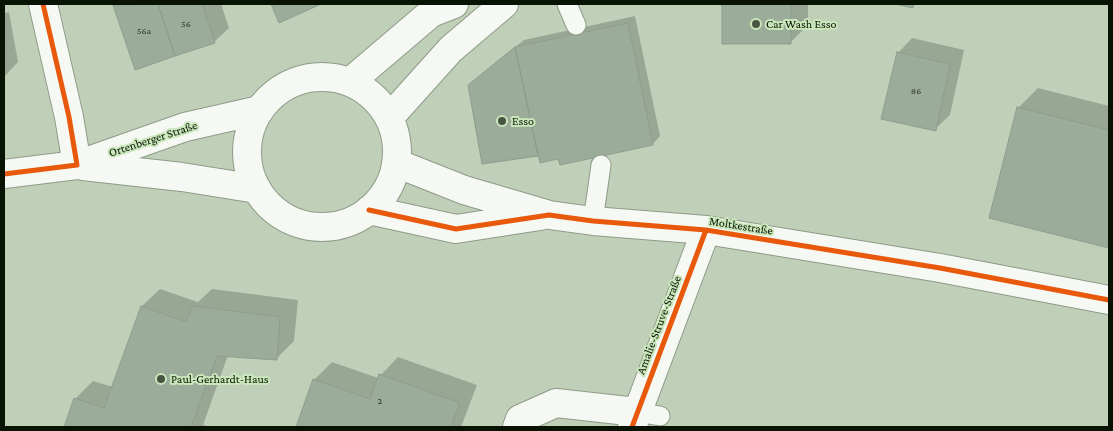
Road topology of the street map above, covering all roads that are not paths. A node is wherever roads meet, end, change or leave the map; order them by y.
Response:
1 (43, 4) edge
2 (454, 4) edge
3 (504, 4) edge
4 (567, 4) edge
5 (576, 26) dead end
6 (350, 82) junction
7 (260, 110) junction
8 (389, 118) junction
9 (396, 164) junction
10 (77, 165) junction
11 (602, 165) dead end
12 (4, 174) edge
13 (257, 189) junction
14 (369, 210) junction
15 (549, 215) junction
16 (593, 221) junction
17 (706, 230) junction
18 (1109, 300) edge
19 (643, 418) edge
20 (517, 427) edge

1 - 10 street
2 - 6 street
3 - 8 street
4 - 5 lane
6 - 7 street
6 - 8 street
7 - 10 street, Ortenberger Straße
7 - 13 street
8 - 9 street
9 - 14 street
9 - 15 street, Moltkestraße
10 - 12 street, Ortenberger Straße
10 - 13 street, Ortenberger Straße
11 - 16 lane
13 - 14 street
14 - 15 street, Moltkestraße
15 - 16 street, Moltkestraße
16 - 17 street, Moltkestraße
17 - 18 street, Moltkestraße
17 - 19 street, Amalie-Struve-Straße
19 - 20 street, Amalie-Struve-Straße

